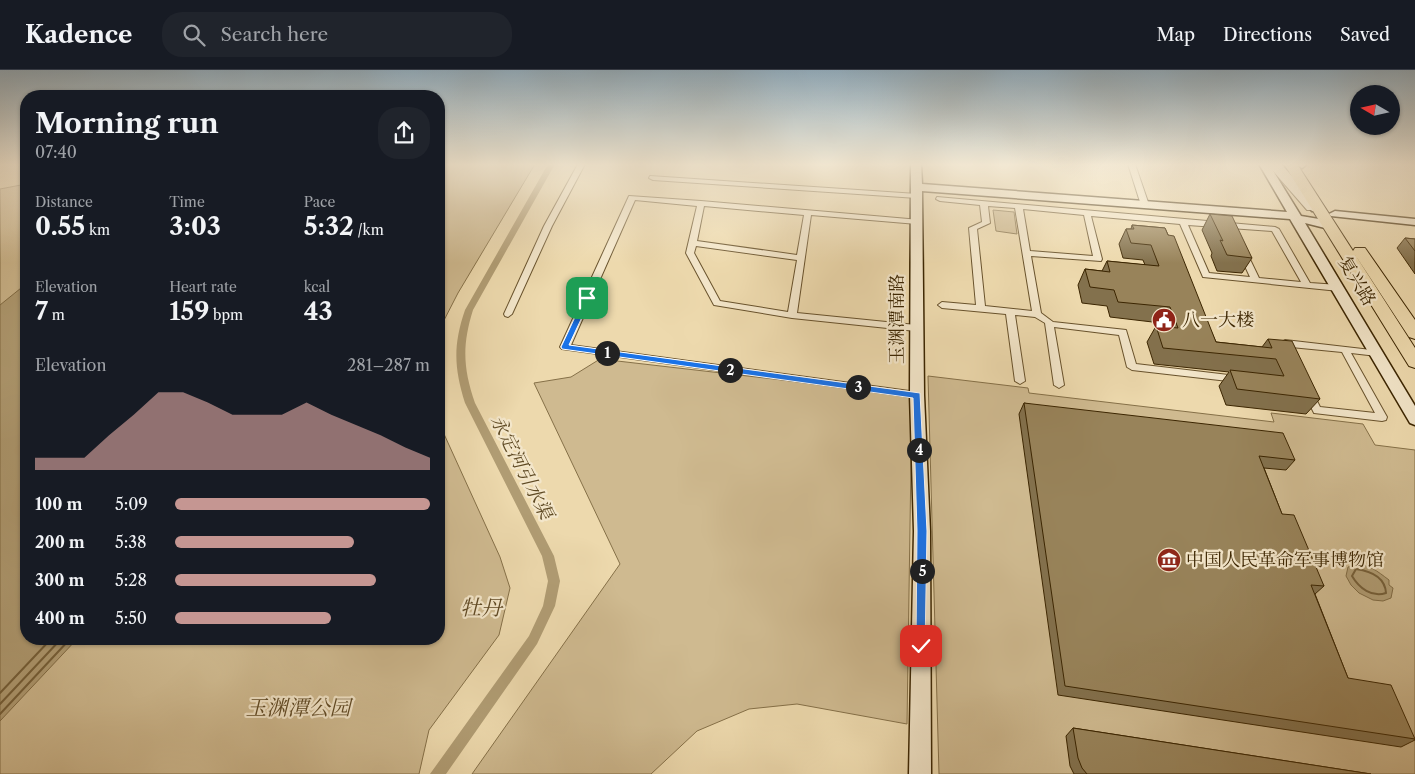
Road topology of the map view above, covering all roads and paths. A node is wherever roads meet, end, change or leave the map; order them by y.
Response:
1 (564, 197) edge
2 (916, 197) edge
3 (1011, 197) edge
4 (1141, 197) edge
5 (1283, 197) edge
6 (1311, 197) edge
7 (1313, 197) edge
8 (1319, 197) edge
9 (1324, 197) edge
10 (940, 199) dead end
11 (701, 203) junction
12 (984, 203) junction
13 (1144, 205) junction
14 (1019, 207) junction
15 (808, 213) junction
16 (1087, 213) junction
17 (1295, 218) junction
18 (1339, 219) junction
19 (917, 222) junction
20 (1184, 222) junction
21 (1415, 222) edge
22 (1230, 226) junction
23 (1415, 228) edge
24 (693, 243) junction
25 (1026, 253) junction
26 (800, 258) junction
27 (1256, 280) junction
28 (1307, 285) junction
29 (1339, 288) junction
30 (942, 305) dead end
31 (981, 309) junction
32 (1010, 312) junction
33 (508, 314) dead end
34 (1037, 314) junction
35 (792, 315) junction
36 (1049, 324) junction
37 (916, 328) junction
38 (1415, 333) edge
39 (1345, 350) junction
40 (1376, 353) junction
41 (1292, 358) edge
42 (1415, 362) edge
43 (1252, 380) edge
44 (1020, 381) dead end
45 (1059, 384) dead end
46 (1305, 384) edge
47 (917, 396) junction
48 (1415, 419) edge
49 (920, 774) edge

1 - 33 street
2 - 19 street, 玉渊潭南路
3 - 13 street
4 - 13 street
5 - 17 street, 复兴路
6 - 18 street
7 - 18 street
8 - 18 highway, 复兴路
9 - 18 highway, 复兴路
10 - 12 street
11 - 15 street
11 - 24 street
11 - 47 street
12 - 14 street
12 - 31 street
13 - 17 street
14 - 16 street
14 - 25 street
15 - 19 street
15 - 26 street
16 - 20 street
16 - 25 street
17 - 18 street
17 - 29 street, 复兴路
18 - 21 street
18 - 23 street
18 - 38 highway, 复兴路
18 - 42 highway, 复兴路
19 - 37 street, 玉渊潭南路
20 - 22 street
20 - 27 street
22 - 27 street
22 - 28 street
24 - 26 street
24 - 35 street
25 - 34 street
26 - 35 street
27 - 28 street
28 - 29 street
29 - 40 street, 复兴路
30 - 31 street
31 - 32 street
32 - 34 street
32 - 44 street
34 - 36 street
35 - 37 street
36 - 43 street
36 - 45 street
37 - 47 street, 玉渊潭南路
39 - 40 street
39 - 41 street
39 - 46 street
40 - 48 street, 复兴路
47 - 49 street, 玉渊潭南路

